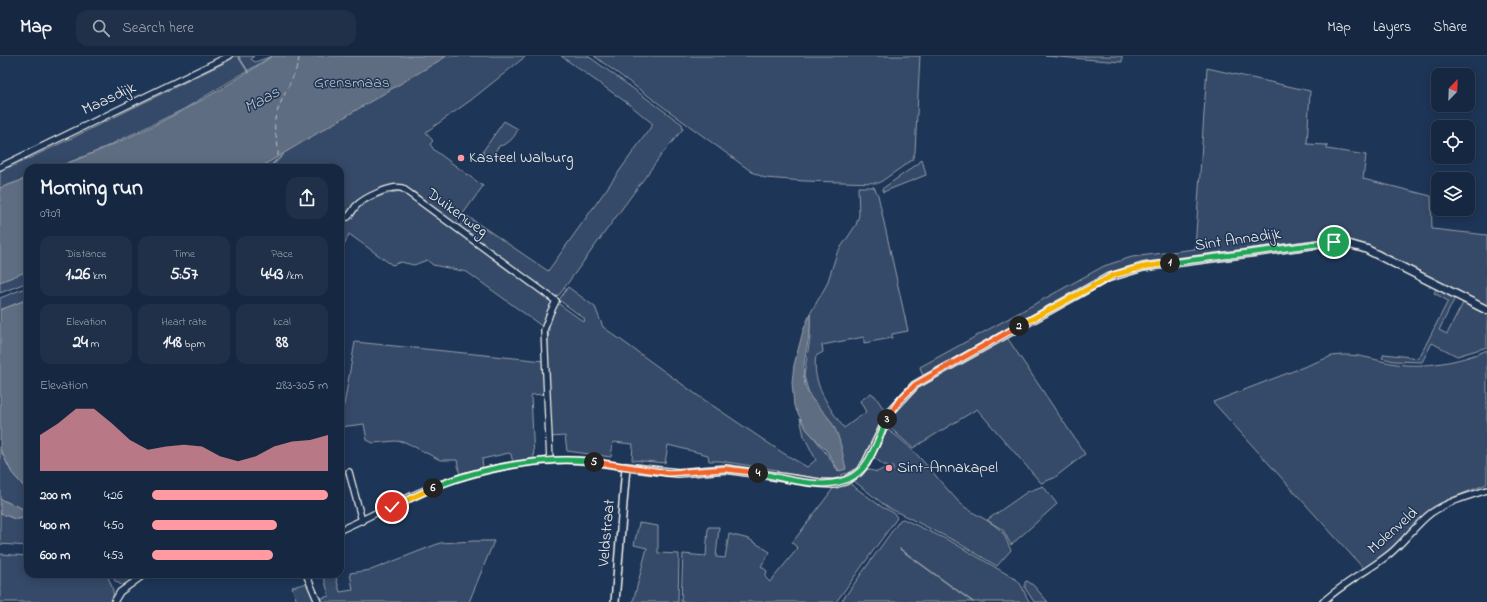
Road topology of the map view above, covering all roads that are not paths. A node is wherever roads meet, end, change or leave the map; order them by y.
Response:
1 (229, 56) edge
2 (0, 168) edge
3 (344, 218) edge
4 (1487, 310) edge
5 (550, 461) junction
6 (626, 467) junction
7 (350, 472) dead end
8 (1487, 490) edge
9 (362, 521) junction
10 (344, 528) edge
11 (140, 578) edge
12 (308, 578) edge
13 (114, 602) edge
14 (318, 602) edge
15 (615, 602) edge
16 (1323, 602) edge

1 - 2 street, Maasdijk
3 - 5 street, Duikenweg
4 - 6 street, Sint Annadijk
5 - 6 street
5 - 9 street
6 - 15 street, Veldstraat
7 - 9 street
8 - 16 street, Molenveld
9 - 10 street
11 - 13 street
12 - 14 street

